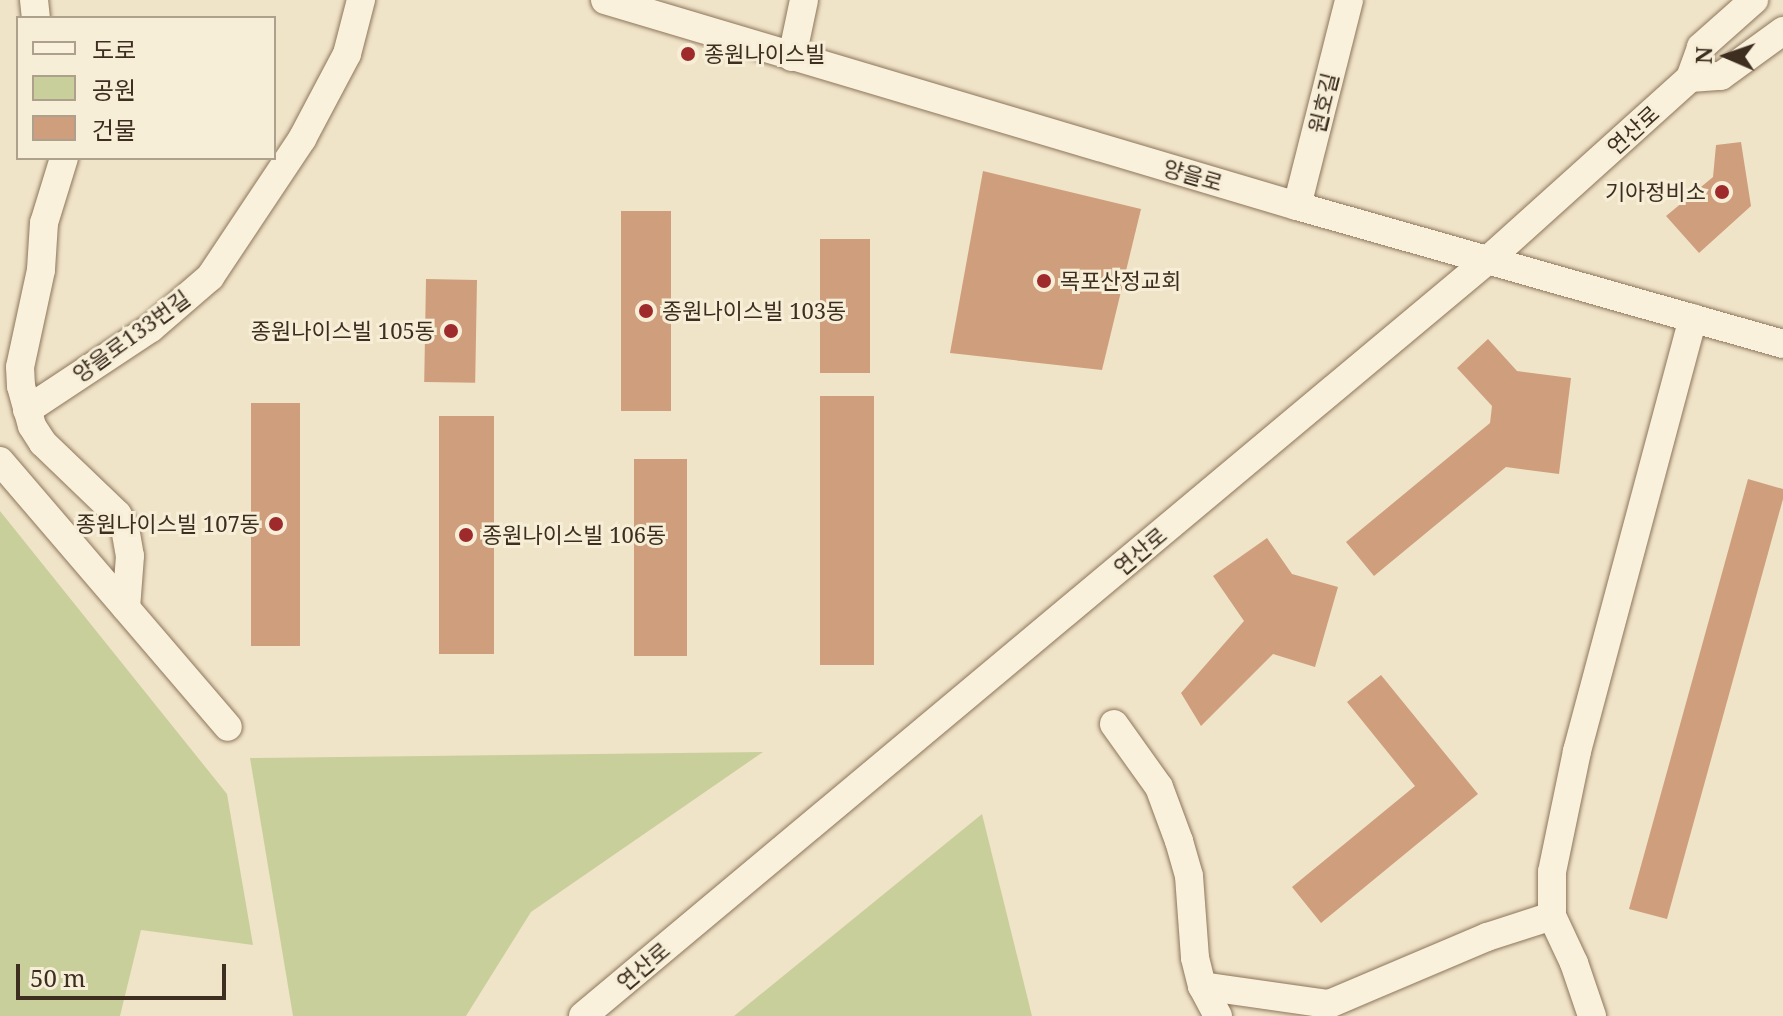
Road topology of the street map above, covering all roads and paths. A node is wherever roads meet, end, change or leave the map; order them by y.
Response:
1 (361, 0) edge
2 (605, 0) edge
3 (804, 0) edge
4 (1349, 0) edge
5 (1754, 0) edge
6 (1783, 31) edge
7 (792, 57) junction
8 (1690, 78) junction
9 (63, 160) edge
10 (1297, 206) junction
11 (1489, 259) junction
12 (1693, 318) junction
13 (1783, 344) edge
14 (27, 410) junction
15 (0, 461) edge
16 (126, 608) junction
17 (1114, 724) dead end
18 (228, 727) dead end
19 (1552, 916) junction
20 (1202, 986) junction
21 (583, 1016) edge
22 (1218, 1016) edge
23 (1592, 1016) edge

1 - 14 street, 양을로133번길
2 - 7 street, 양을로
3 - 7 street
4 - 10 street, 원호길
5 - 8 street, 연산로
6 - 8 street
7 - 10 street, 양을로
8 - 11 street, 연산로
9 - 14 street
10 - 11 street, 양을로
11 - 12 street, 양을로
11 - 21 street, 연산로
12 - 13 street, 양을로
12 - 19 street
14 - 16 street
15 - 16 street
16 - 18 street
17 - 20 street
19 - 20 street
19 - 23 street
20 - 22 street

